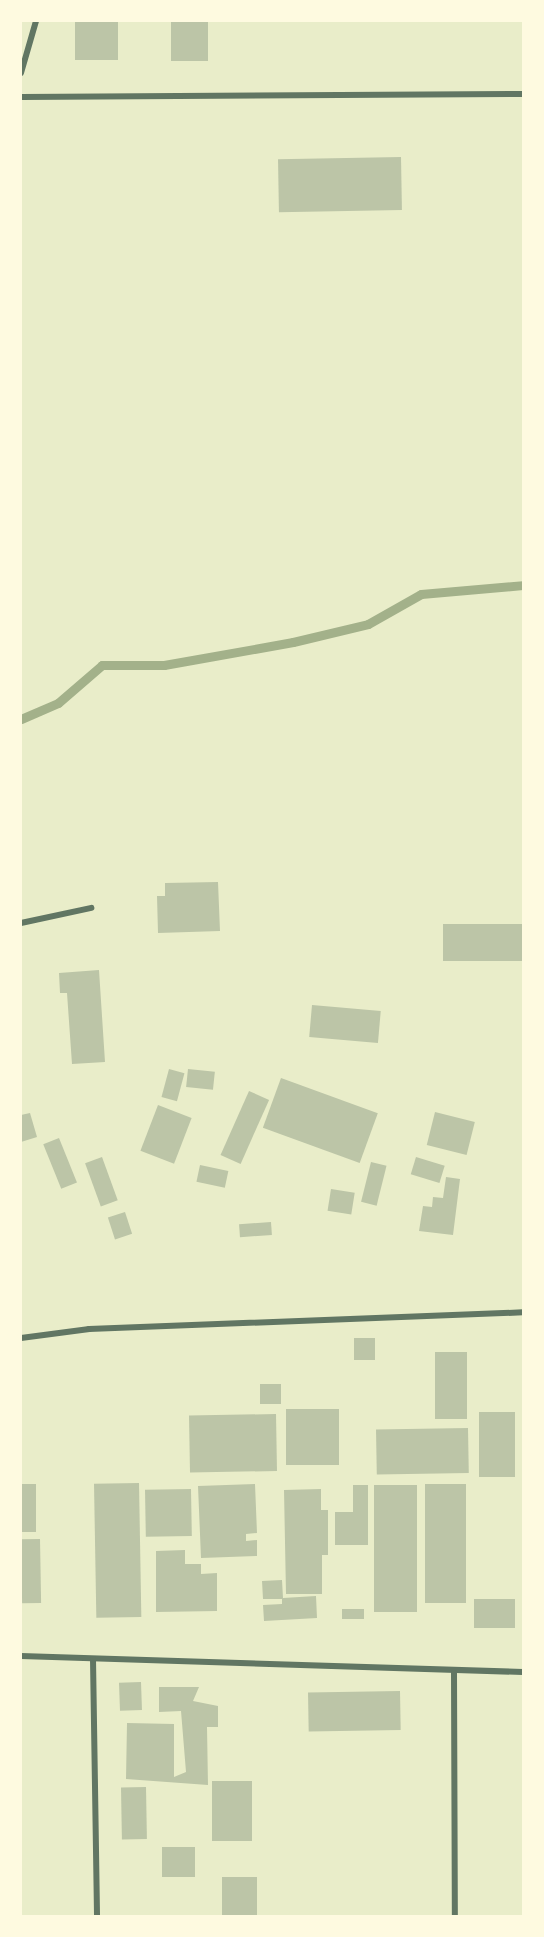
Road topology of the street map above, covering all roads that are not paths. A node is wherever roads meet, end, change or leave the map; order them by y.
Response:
1 (36, 21) edge
2 (21, 73) edge
3 (523, 94) edge
4 (21, 97) edge
5 (91, 908) dead end
6 (21, 923) edge
7 (523, 1312) edge
8 (21, 1338) edge
9 (21, 1656) edge
10 (93, 1659) junction
11 (523, 1672) edge
12 (454, 1673) junction
13 (96, 1916) edge
14 (455, 1916) edge

1 - 2 street
3 - 4 street
5 - 6 street
7 - 8 street
9 - 10 street
10 - 12 street
10 - 13 street
11 - 12 street
12 - 14 street

